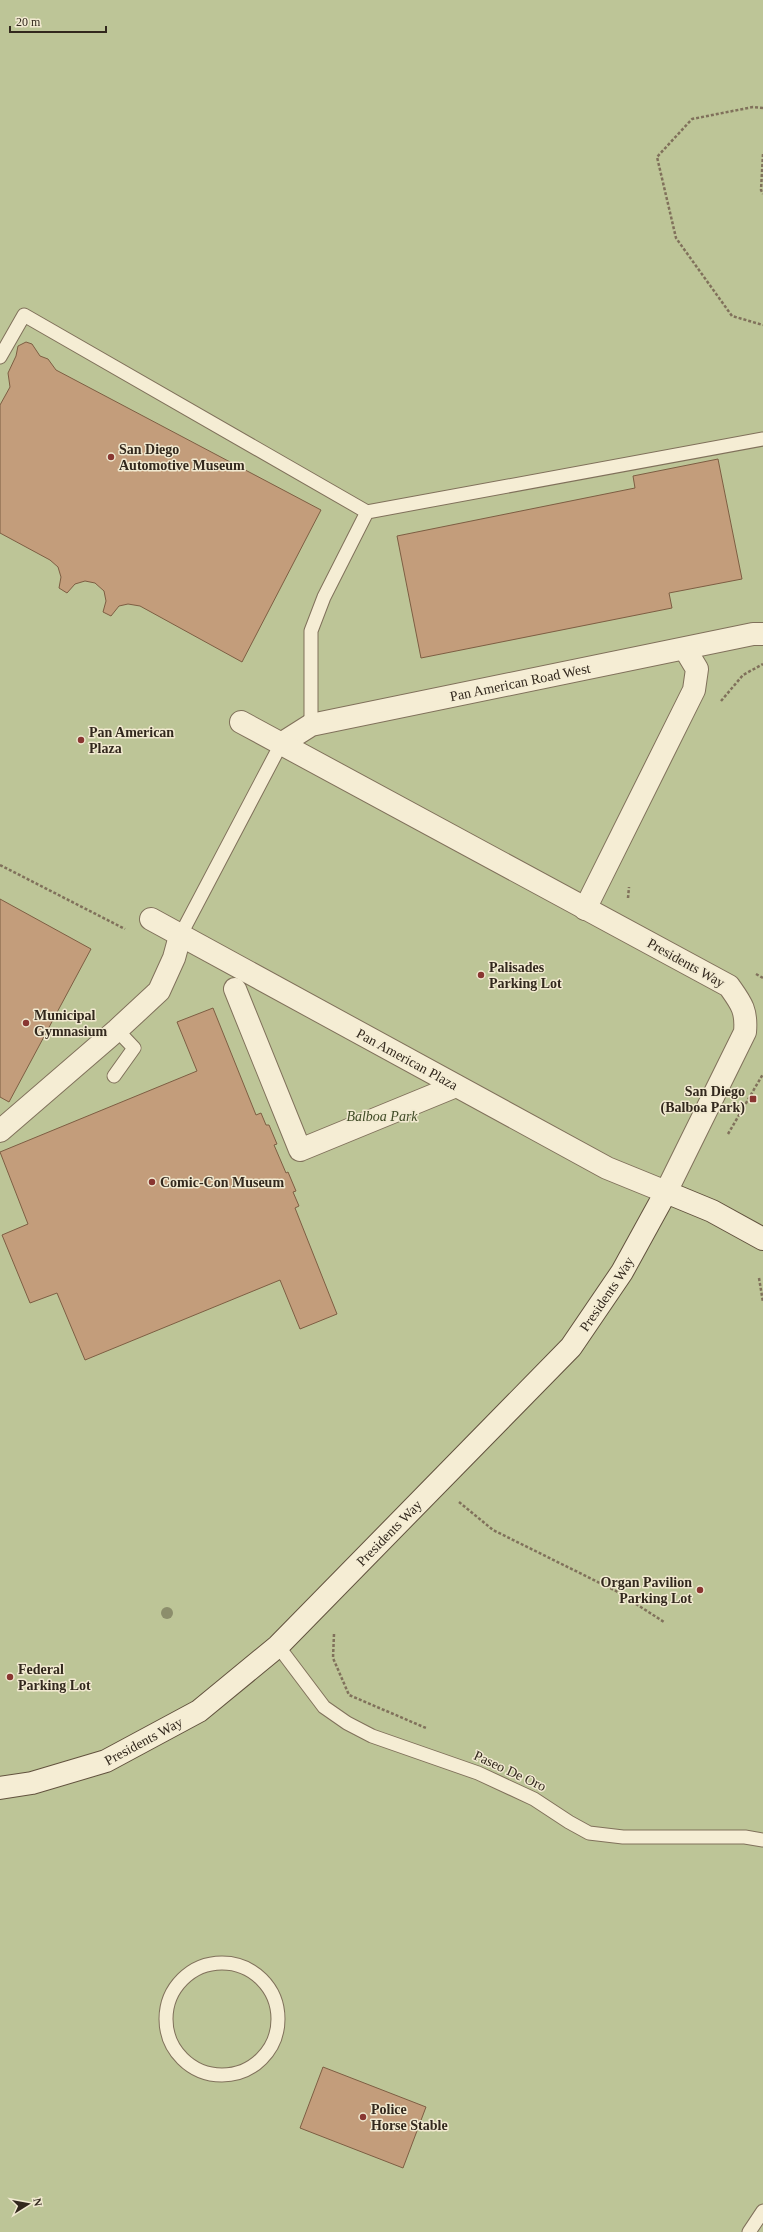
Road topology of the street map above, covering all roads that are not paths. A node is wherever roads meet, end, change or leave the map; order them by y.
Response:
1 (0, 357) edge
2 (763, 440) edge
3 (367, 512) junction
4 (763, 634) edge
5 (684, 649) junction
6 (241, 722) dead end
7 (311, 725) junction
8 (282, 744) junction
9 (585, 909) junction
10 (151, 919) dead end
11 (180, 936) junction
12 (234, 989) dead end
13 (742, 1005) junction
14 (763, 1012) edge
15 (118, 1030) junction
16 (114, 1076) dead end
17 (456, 1086) junction
18 (10, 1112) edge
19 (0, 1131) edge
20 (666, 1192) junction
21 (763, 1239) edge
22 (278, 1646) junction
23 (0, 1788) edge
24 (763, 1840) edge
25 (276, 2040) joint
26 (763, 2211) edge
27 (749, 2232) edge

1 - 3 lane
2 - 3 lane
3 - 7 lane
4 - 5 street, Pan American Road West
5 - 7 street, Pan American Road West
5 - 9 street
6 - 8 street
7 - 8 street, Pan American Road West
8 - 9 street
8 - 11 lane
9 - 13 street, Presidents Way
10 - 11 street, Pan American Plaza
11 - 15 street
11 - 17 street, Pan American Plaza
12 - 17 street
13 - 14 street
13 - 20 street, Presidents Way
15 - 16 lane
15 - 18 street
17 - 20 street, Pan American Plaza
18 - 19 street
20 - 21 street, Pan American Plaza
20 - 22 street, Presidents Way
22 - 23 street, Presidents Way
22 - 24 lane, Paseo De Oro
25 - 25 lane
26 - 27 lane

